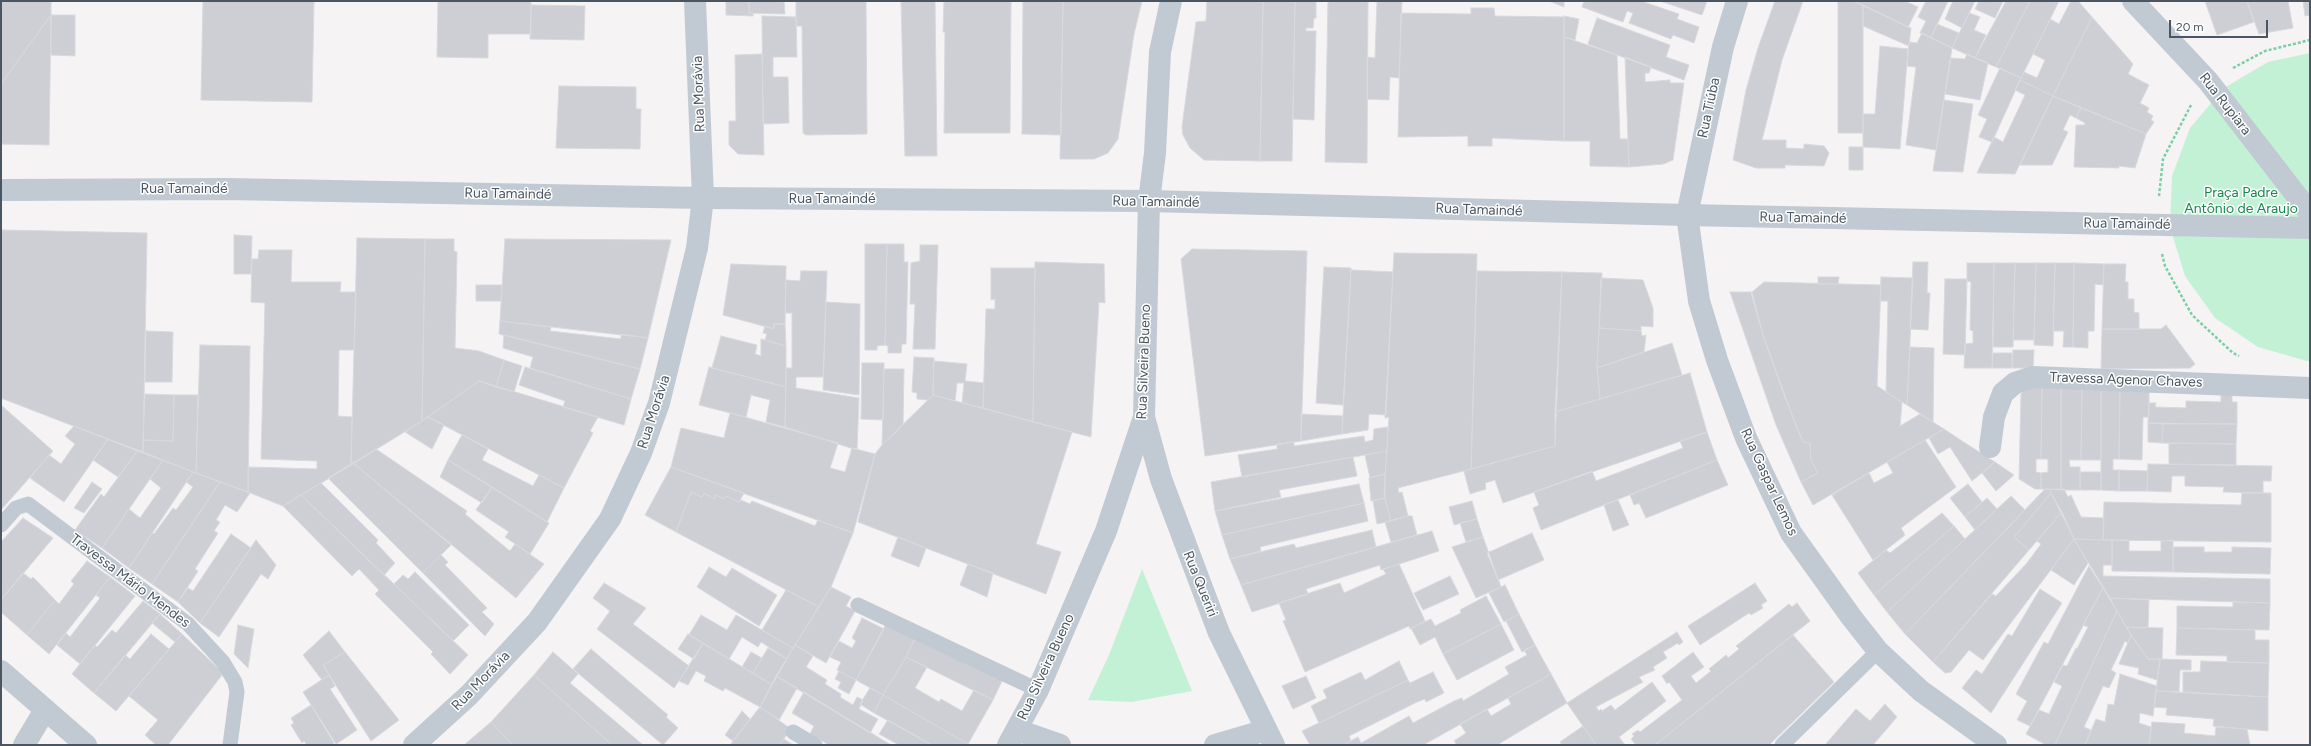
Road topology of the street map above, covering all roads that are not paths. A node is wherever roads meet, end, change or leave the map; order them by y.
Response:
1 (695, 1) edge
2 (1171, 1) edge
3 (1737, 1) edge
4 (2134, 1) edge
5 (1, 190) edge
6 (703, 198) junction
7 (1149, 201) junction
8 (2310, 214) edge
9 (1687, 215) junction
10 (2310, 228) edge
11 (2310, 388) edge
12 (1144, 417) junction
13 (1990, 447) dead end
14 (1, 525) edge
15 (858, 605) dead end
16 (1878, 651) junction
17 (1, 671) edge
18 (1038, 690) junction
19 (45, 710) junction
20 (793, 732) dead end
21 (1270, 737) edge
22 (1012, 738) edge
23 (24, 745) edge
24 (86, 745) edge
25 (230, 745) edge
26 (414, 745) edge
27 (815, 745) edge
28 (1060, 745) edge
29 (1215, 745) edge
30 (1782, 745) edge
31 (1996, 745) edge

1 - 6 street, Rua Morávia
2 - 7 street, Rua Silveira Bueno
3 - 9 street, Rua Tiúba
4 - 8 street, Rua Rupiara
5 - 6 street, Rua Tamaindé
6 - 7 street, Rua Tamaindé
6 - 26 street, Rua Morávia
7 - 9 street, Rua Tamaindé
7 - 12 street, Rua Silveira Bueno
9 - 10 street, Rua Tamaindé
9 - 16 street, Rua Gaspar Lemos
11 - 13 street, Travessa Agenor Chaves
12 - 18 street, Rua Silveira Bueno
12 - 21 street, Rua Queriri
14 - 25 lane, Travessa Mário Mendes
15 - 18 lane
16 - 30 lane
16 - 31 street, Rua Gaspar Lemos
17 - 19 street
18 - 22 street, Rua Silveira Bueno
19 - 23 street
19 - 24 street
20 - 27 lane
21 - 29 street
22 - 28 street

